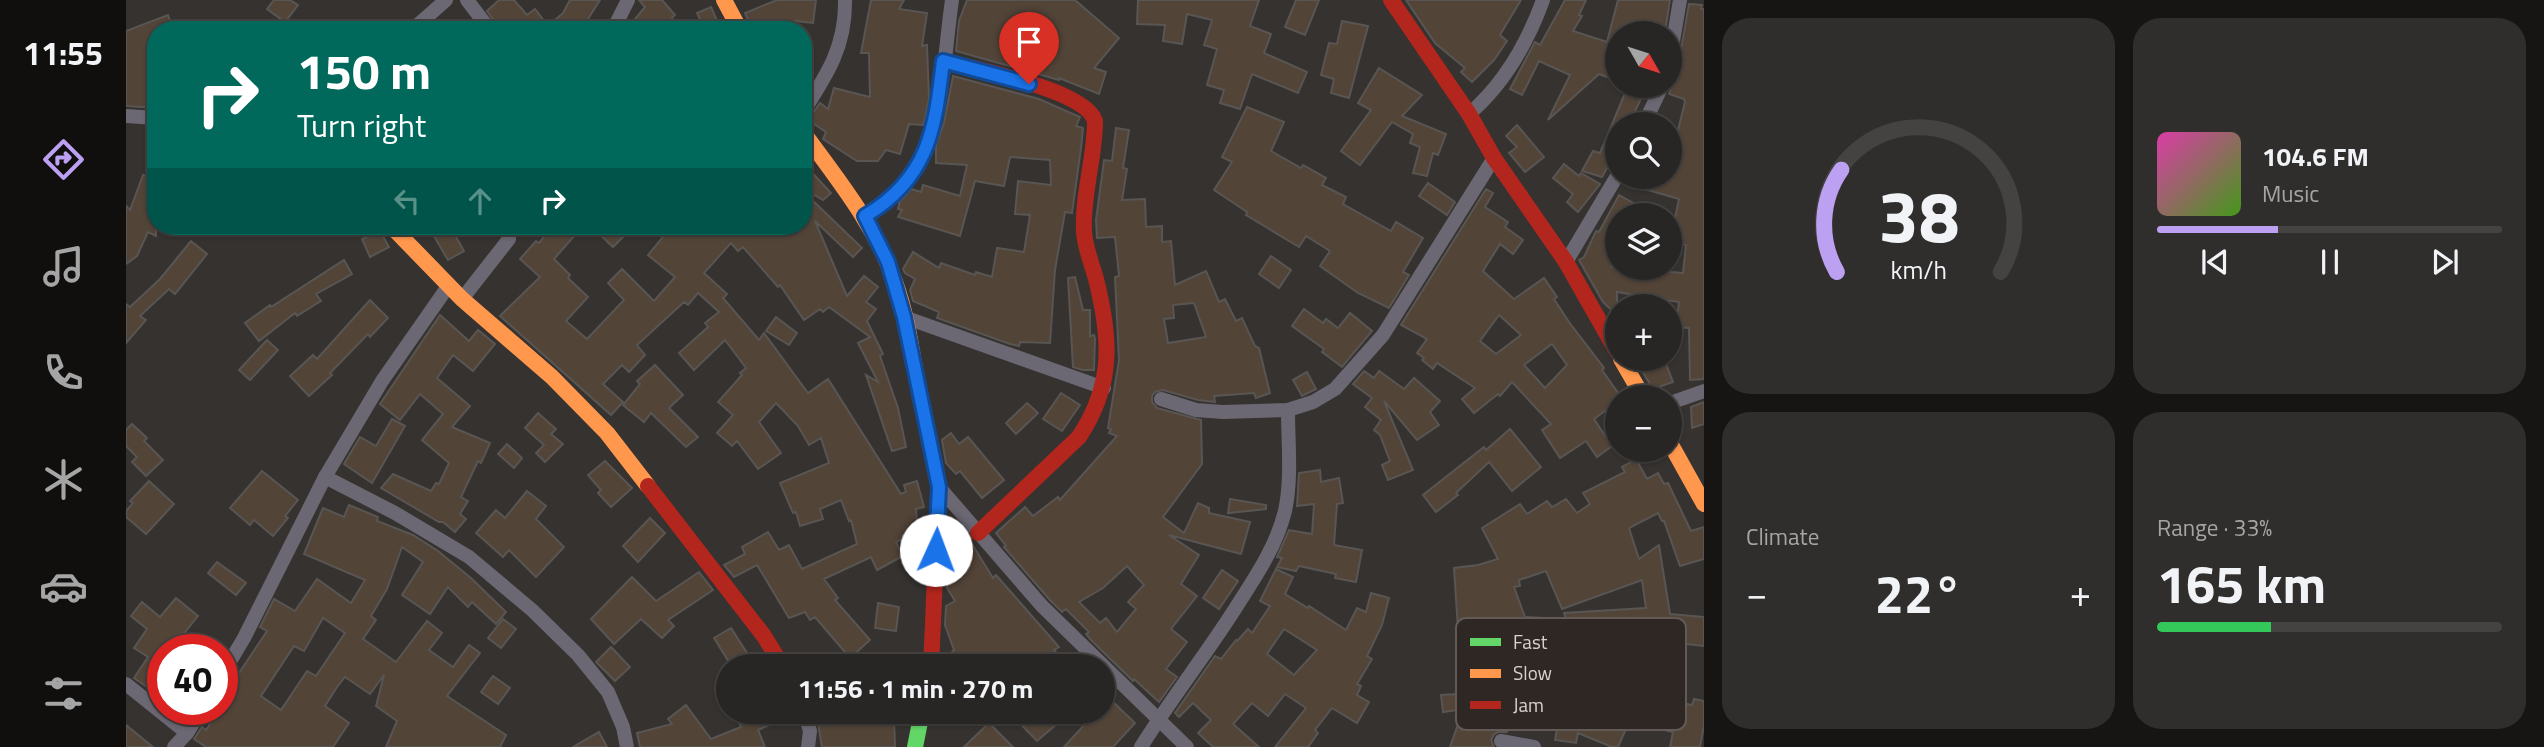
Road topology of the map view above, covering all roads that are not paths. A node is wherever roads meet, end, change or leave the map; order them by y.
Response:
1 (446, 0) edge
2 (467, 0) edge
3 (628, 0) edge
4 (724, 0) edge
5 (845, 0) edge
6 (952, 0) edge
7 (1391, 0) edge
8 (1543, 0) edge
9 (1680, 0) edge
10 (422, 21) edge
11 (482, 21) edge
12 (618, 21) edge
13 (735, 21) edge
14 (1676, 21) edge
15 (943, 61) junction
16 (812, 98) edge
17 (1469, 114) junction
18 (126, 116) edge
19 (147, 117) edge
20 (812, 144) edge
21 (1494, 158) junction
22 (1609, 189) edge
23 (865, 216) junction
24 (400, 235) edge
25 (509, 235) edge
26 (1566, 262) junction
27 (449, 285) junction
28 (462, 299) junction
29 (904, 317) junction
30 (1605, 331) edge
31 (1104, 388) junction
32 (1704, 391) edge
33 (1161, 399) dead end
34 (1682, 399) edge
35 (1288, 410) junction
36 (1681, 462) edge
37 (325, 477) junction
38 (939, 487) junction
39 (1704, 504) edge
40 (978, 533) junction
41 (238, 648) edge
42 (774, 654) edge
43 (932, 654) edge
44 (126, 684) edge
45 (1158, 720) junction
46 (808, 724) edge
47 (920, 724) edge
48 (192, 725) edge
49 (187, 733) junction
50 (1501, 741) dead end
51 (174, 747) edge
52 (626, 747) edge
53 (808, 747) edge
54 (915, 747) edge
55 (1141, 747) edge
56 (1187, 747) edge
57 (1534, 747) edge

1 - 10 street
2 - 11 street
3 - 12 street
4 - 13 street
5 - 16 street
6 - 15 street
7 - 17 street
8 - 17 street
9 - 14 street
15 - 23 street
15 - 31 street
17 - 21 street
18 - 19 street
20 - 23 street
21 - 26 street
21 - 35 street
22 - 26 street
23 - 29 street
24 - 27 street
25 - 28 street
26 - 30 street
27 - 28 street
27 - 37 street
28 - 42 street
29 - 31 street
29 - 38 street
31 - 40 street
32 - 34 street
33 - 35 street
35 - 45 street
36 - 39 street
37 - 41 street
37 - 52 street
38 - 40 street
38 - 43 street
40 - 45 street
44 - 49 street
45 - 55 street
45 - 56 street
46 - 53 street
47 - 54 street
48 - 49 street
49 - 51 street
50 - 57 street

